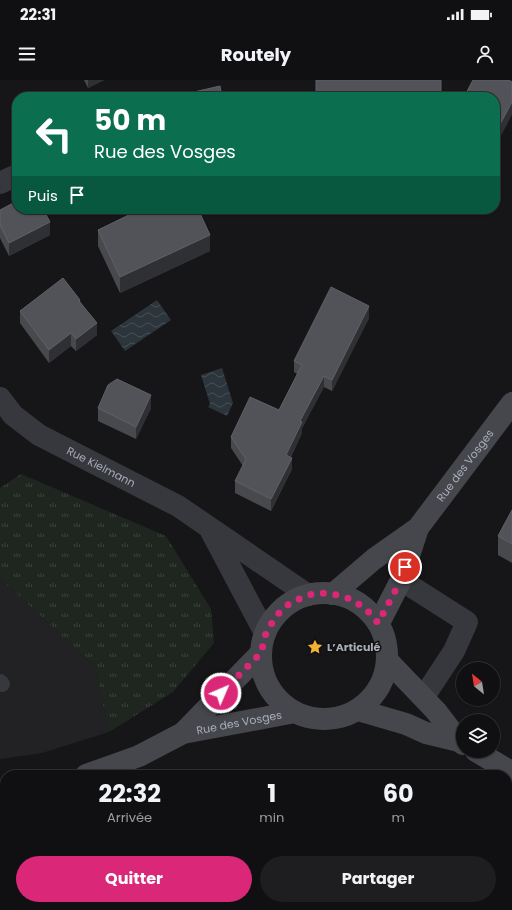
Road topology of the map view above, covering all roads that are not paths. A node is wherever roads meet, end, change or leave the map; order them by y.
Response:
1 (12, 177) edge
2 (0, 183) edge
3 (0, 398) edge
4 (512, 403) edge
5 (209, 528) junction
6 (418, 528) junction
7 (412, 587) dead end
8 (333, 594) junction
9 (308, 595) junction
10 (378, 623) junction
11 (263, 643) junction
12 (388, 661) junction
13 (429, 689) dead end
14 (358, 710) junction
15 (295, 712) junction
16 (183, 733) junction
17 (456, 734) edge
18 (456, 742) edge
19 (486, 758) edge
20 (100, 770) edge
21 (504, 770) edge

1 - 2 street
3 - 5 street, Rue Kielmann
4 - 6 main road, Rue des Vosges
5 - 9 street, Rue Kielmann
5 - 11 street, Rue Kielmann
6 - 8 main road, Rue des Vosges
6 - 10 main road, Rue des Vosges
7 - 13 street
8 - 9 main road, Rue des Vosges
8 - 10 main road, Rue des Vosges
9 - 11 main road, Rue des Vosges
10 - 12 main road, Rue des Vosges
11 - 15 main road, Rue des Vosges
11 - 16 main road, Rue des Vosges
12 - 14 main road, Rue des Vosges
12 - 17 main road
14 - 15 main road, Rue des Vosges
14 - 18 main road
15 - 16 main road, Rue des Vosges
16 - 20 main road, Rue des Vosges
19 - 21 main road

